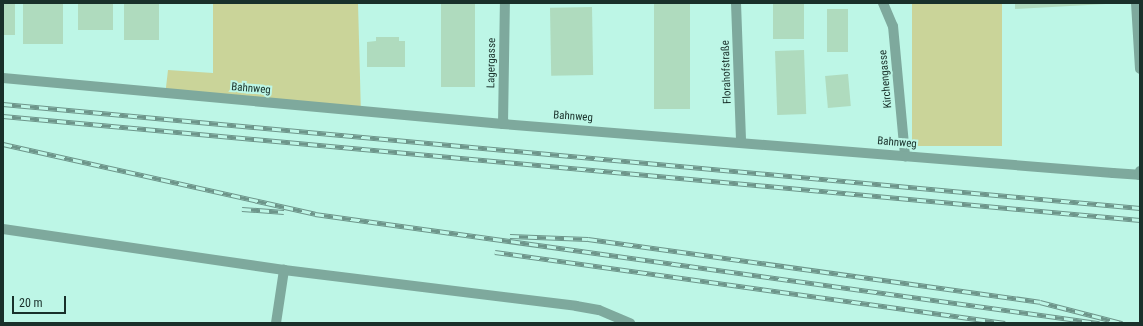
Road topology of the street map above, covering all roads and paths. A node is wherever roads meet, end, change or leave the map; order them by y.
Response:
1 (505, 3) edge
2 (736, 3) edge
3 (883, 3) edge
4 (1136, 3) edge
5 (1140, 69) edge
6 (3, 78) edge
7 (503, 124) junction
8 (741, 141) junction
9 (905, 156) junction
10 (1140, 171) edge
11 (3, 229) edge
12 (284, 270) junction
13 (276, 323) edge
14 (630, 323) edge

1 - 7 street, Lagergasse
2 - 8 street, Florahofstraße
3 - 9 street, Kirchengasse
4 - 5 street
6 - 7 street, Bahnweg
7 - 8 street, Bahnweg
8 - 9 street, Bahnweg
9 - 10 street, Bahnweg
11 - 12 street
12 - 13 street
12 - 14 street

